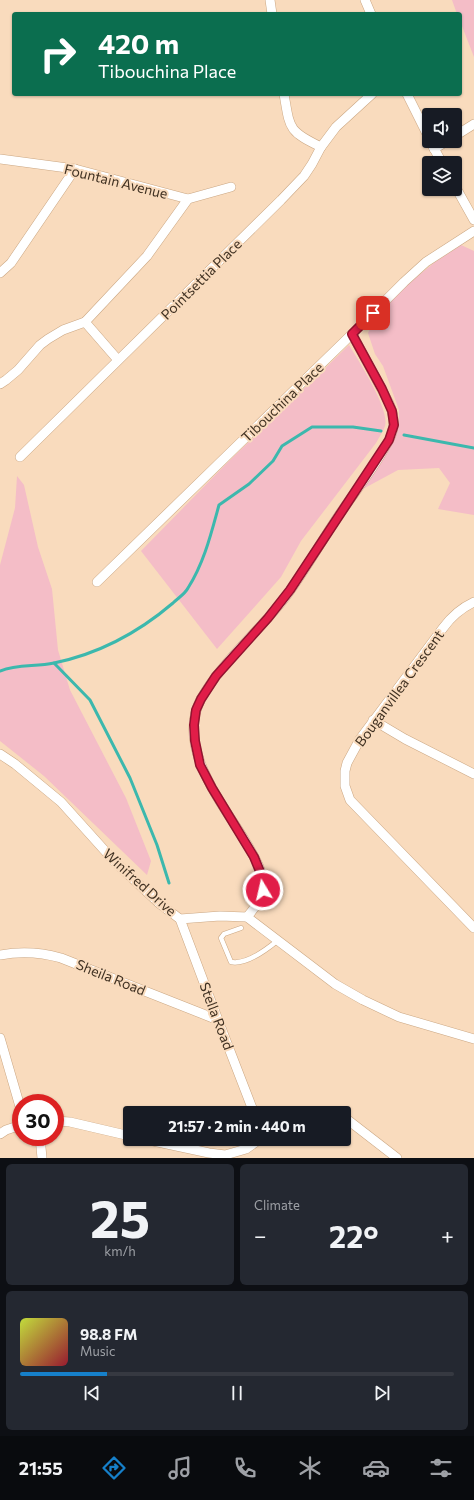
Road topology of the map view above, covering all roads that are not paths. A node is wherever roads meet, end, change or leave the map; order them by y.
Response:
1 (270, 0) edge
2 (365, 0) edge
3 (272, 12) edge
4 (370, 12) edge
5 (284, 96) edge
6 (370, 96) edge
7 (408, 96) edge
8 (474, 124) edge
9 (422, 125) edge
10 (462, 132) edge
11 (320, 147) junction
12 (0, 159) edge
13 (75, 169) junction
14 (231, 187) dead end
15 (461, 196) edge
16 (188, 200) junction
17 (474, 220) edge
18 (474, 231) edge
19 (0, 273) edge
20 (85, 322) junction
21 (352, 334) junction
22 (118, 360) junction
23 (0, 384) edge
24 (20, 458) dead end
25 (97, 582) dead end
26 (474, 602) edge
27 (373, 720) junction
28 (0, 754) edge
29 (474, 774) edge
30 (247, 917) junction
31 (180, 919) junction
32 (241, 928) dead end
33 (474, 928) edge
34 (277, 941) junction
35 (0, 955) edge
36 (218, 1020) junction
37 (0, 1038) edge
38 (474, 1039) edge
39 (16, 1094) edge
40 (251, 1106) edge
41 (64, 1122) edge
42 (351, 1122) edge
43 (12, 1128) edge
44 (0, 1134) edge
45 (123, 1134) edge
46 (41, 1146) edge
47 (176, 1146) edge
48 (250, 1146) edge
49 (42, 1158) edge
50 (397, 1158) edge

1 - 3 street
2 - 4 street
5 - 11 street
6 - 11 street, Pointsettia Place
7 - 9 street
8 - 10 street
11 - 22 street, Pointsettia Place
12 - 13 street, Fountain Avenue
13 - 16 street, Fountain Avenue
13 - 19 street
14 - 16 street
15 - 17 street
16 - 20 street
18 - 21 street, Tibouchina Place
20 - 22 street
20 - 23 street
21 - 25 street, Tibouchina Place
21 - 30 street
22 - 24 street, Pointsettia Place
26 - 27 street, Bouganvillea Crescent
27 - 29 street
27 - 33 street, Bouganvillea Crescent
28 - 31 street, Winifred Drive
30 - 31 street, Winifred Drive
30 - 34 street
31 - 36 street, Stella Road
32 - 34 lane
34 - 38 street
35 - 36 street, Sheila Road
36 - 40 street, Stella Road
37 - 39 street
41 - 45 street
42 - 50 street
43 - 44 street
46 - 49 street
47 - 48 street

